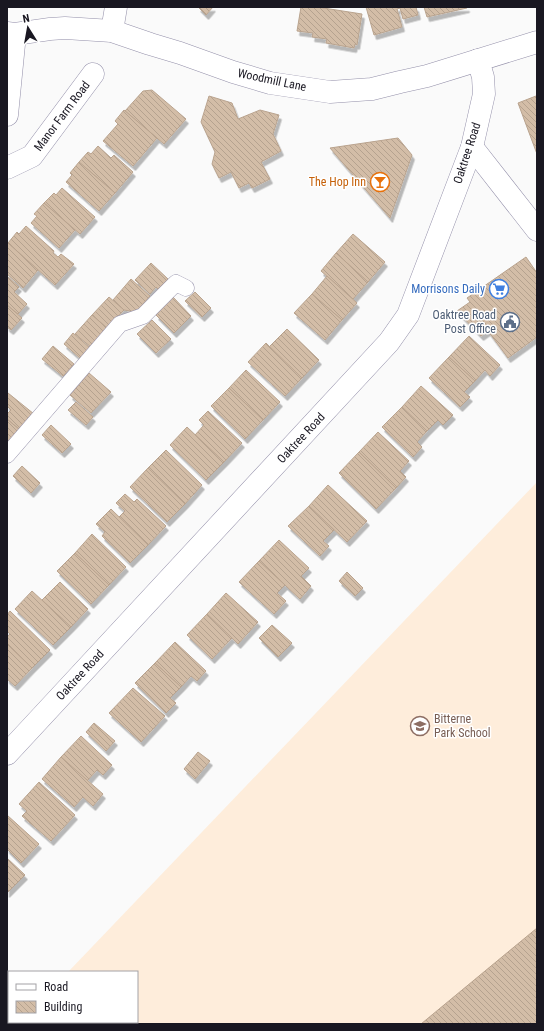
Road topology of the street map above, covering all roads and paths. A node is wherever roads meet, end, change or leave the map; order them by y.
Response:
1 (116, 7) edge
2 (112, 31) junction
3 (11, 33) edge
4 (537, 42) edge
5 (478, 60) junction
6 (94, 74) dead end
7 (7, 115) edge
8 (472, 147) junction
9 (7, 168) edge
10 (537, 230) edge
11 (186, 288) dead end
12 (7, 455) edge
13 (7, 754) edge

1 - 2 street
2 - 3 street, Woodmill Lane
2 - 5 street, Woodmill Lane
3 - 7 street
4 - 5 street, Woodmill Lane
5 - 8 street, Oaktree Road
6 - 9 street, Manor Farm Road
8 - 10 street
8 - 13 street, Oaktree Road
11 - 12 lane

